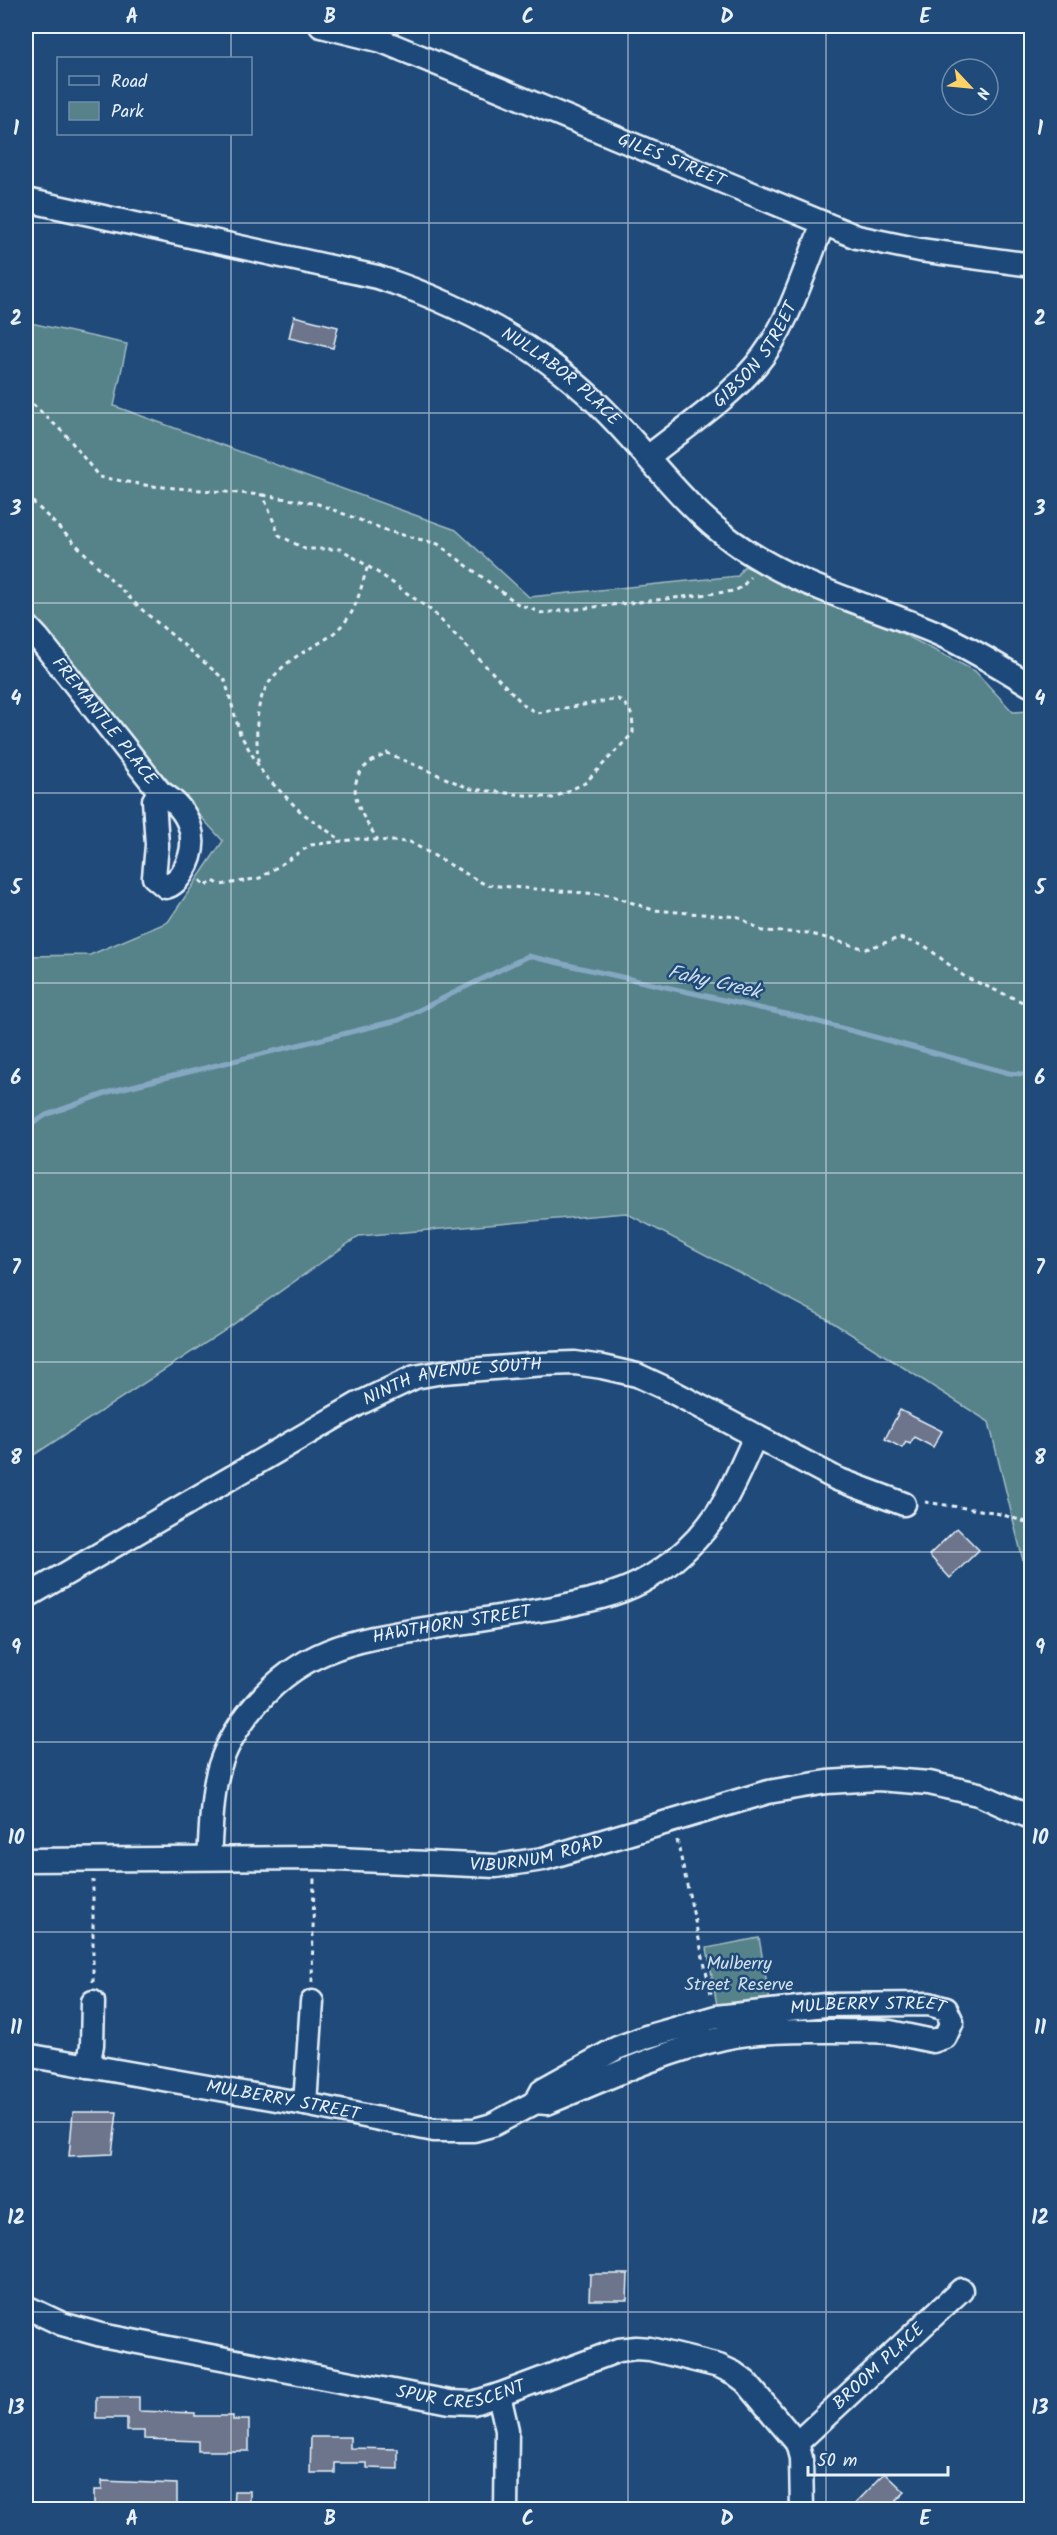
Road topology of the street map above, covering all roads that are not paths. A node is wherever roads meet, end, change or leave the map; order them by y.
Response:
1 (321, 26) edge
2 (26, 200) edge
3 (823, 224) junction
4 (1032, 265) edge
5 (648, 457) junction
6 (26, 625) edge
7 (1030, 685) edge
8 (160, 792) junction
9 (755, 1437) junction
10 (904, 1504) road end
11 (26, 1597) edge
12 (1032, 1818) edge
13 (209, 1858) junction
14 (26, 1860) edge
15 (93, 2002) road end
16 (312, 2002) road end
17 (26, 2055) edge
18 (88, 2066) junction
19 (536, 2102) junction
20 (305, 2104) junction
21 (961, 2290) dead end
22 (26, 2307) edge
23 (499, 2396) junction
24 (797, 2443) junction
25 (506, 2510) edge
26 (802, 2510) edge

1 - 3 street, GILES STREET
2 - 5 street, NULLABOR PLACE
3 - 4 street, GILES STREET
3 - 5 street, GIBSON STREET
5 - 7 street, NULLABOR PLACE
6 - 8 street, FREMANTLE PLACE
8 - 8 street, FREMANTLE PLACE
9 - 10 street, NINTH AVENUE SOUTH
9 - 11 street, NINTH AVENUE SOUTH
9 - 13 street, HAWTHORN STREET
12 - 13 street, VIBURNUM ROAD
13 - 14 street, VIBURNUM ROAD
15 - 18 street
16 - 20 street
17 - 18 street, MULBERRY STREET
18 - 20 street, MULBERRY STREET
19 - 19 street, MULBERRY STREET
19 - 20 street, MULBERRY STREET
21 - 24 street, BROOM PLACE
22 - 23 street, SPUR CRESCENT
23 - 24 street, SPUR CRESCENT
23 - 25 street
24 - 26 street

